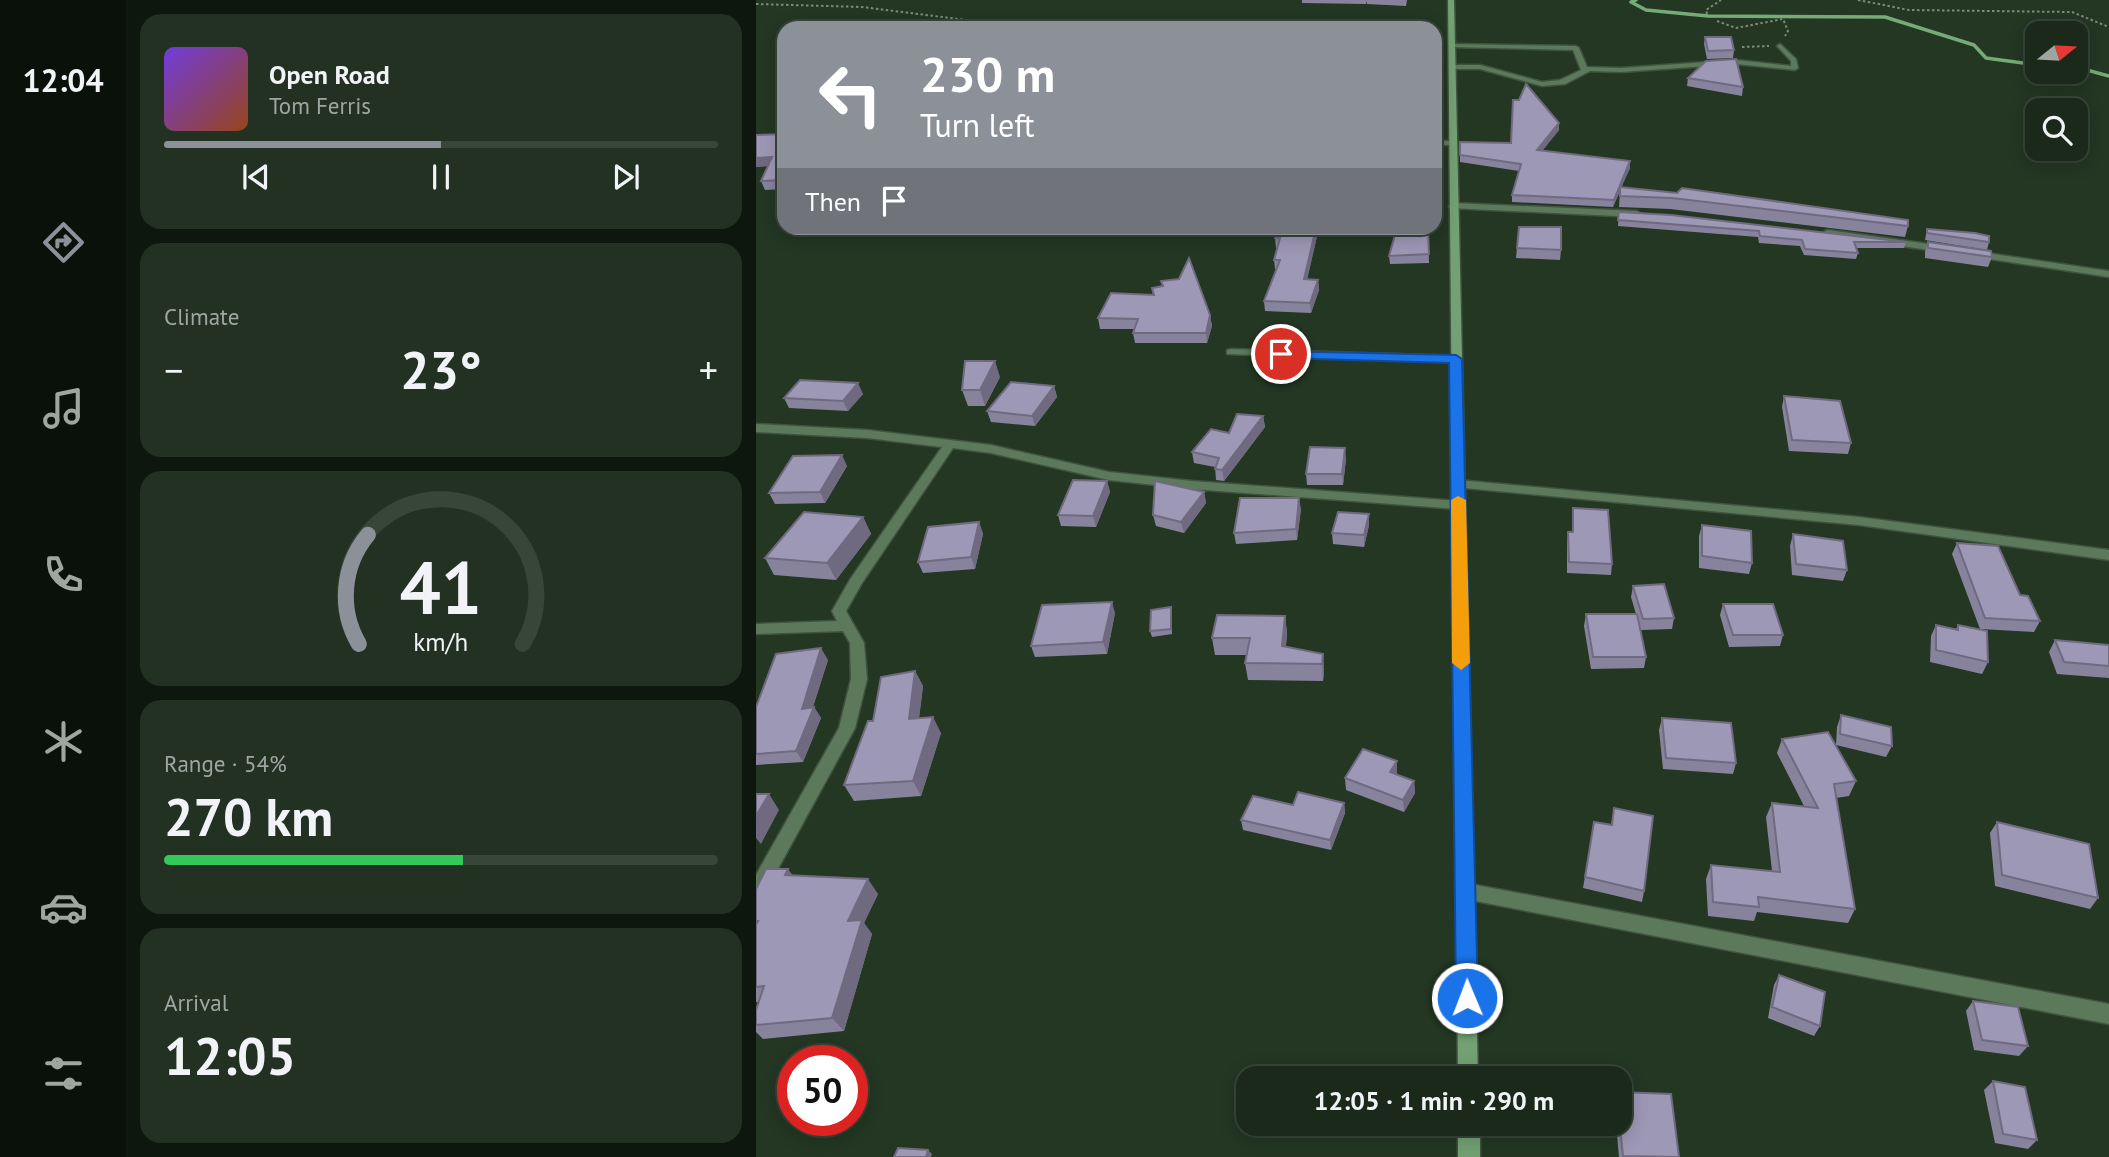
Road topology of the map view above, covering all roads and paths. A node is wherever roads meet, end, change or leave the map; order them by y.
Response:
1 (1451, 0) edge
2 (1721, 0) edge
3 (1858, 0) edge
4 (756, 4) edge
5 (1707, 14) dead end
6 (972, 21) edge
7 (1717, 21) dead end
8 (2109, 27) edge
9 (1451, 46) junction
10 (1780, 46) junction
11 (1740, 47) dead end
12 (1452, 67) junction
13 (1589, 69) junction
14 (1442, 143) edge
15 (1452, 144) junction
16 (1453, 206) junction
17 (1643, 214) edge
18 (1822, 233) edge
19 (1955, 251) edge
20 (1967, 253) edge
21 (2109, 274) edge
22 (1231, 352) dead end
23 (1456, 359) junction
24 (756, 428) edge
25 (950, 444) junction
26 (1458, 484) junction
27 (1458, 505) junction
28 (2109, 555) edge
29 (848, 626) junction
30 (756, 629) edge
31 (1465, 891) junction
32 (756, 892) edge
33 (2109, 1014) edge
34 (1468, 1066) edge
35 (1469, 1136) edge
36 (1469, 1157) edge

1 - 9 main road
2 - 5 path
3 - 8 path
4 - 6 path
7 - 10 path
9 - 12 main road
9 - 13 street
10 - 11 path
10 - 13 street
12 - 13 street
12 - 15 main road
14 - 15 street
15 - 16 main road
16 - 17 street
16 - 23 main road
18 - 19 street
20 - 21 street
22 - 23 street
23 - 26 main road
24 - 25 street
25 - 27 street
25 - 29 street
26 - 27 main road
26 - 28 street
27 - 31 main road
29 - 30 street
29 - 32 street
31 - 33 street
31 - 34 main road
35 - 36 main road

